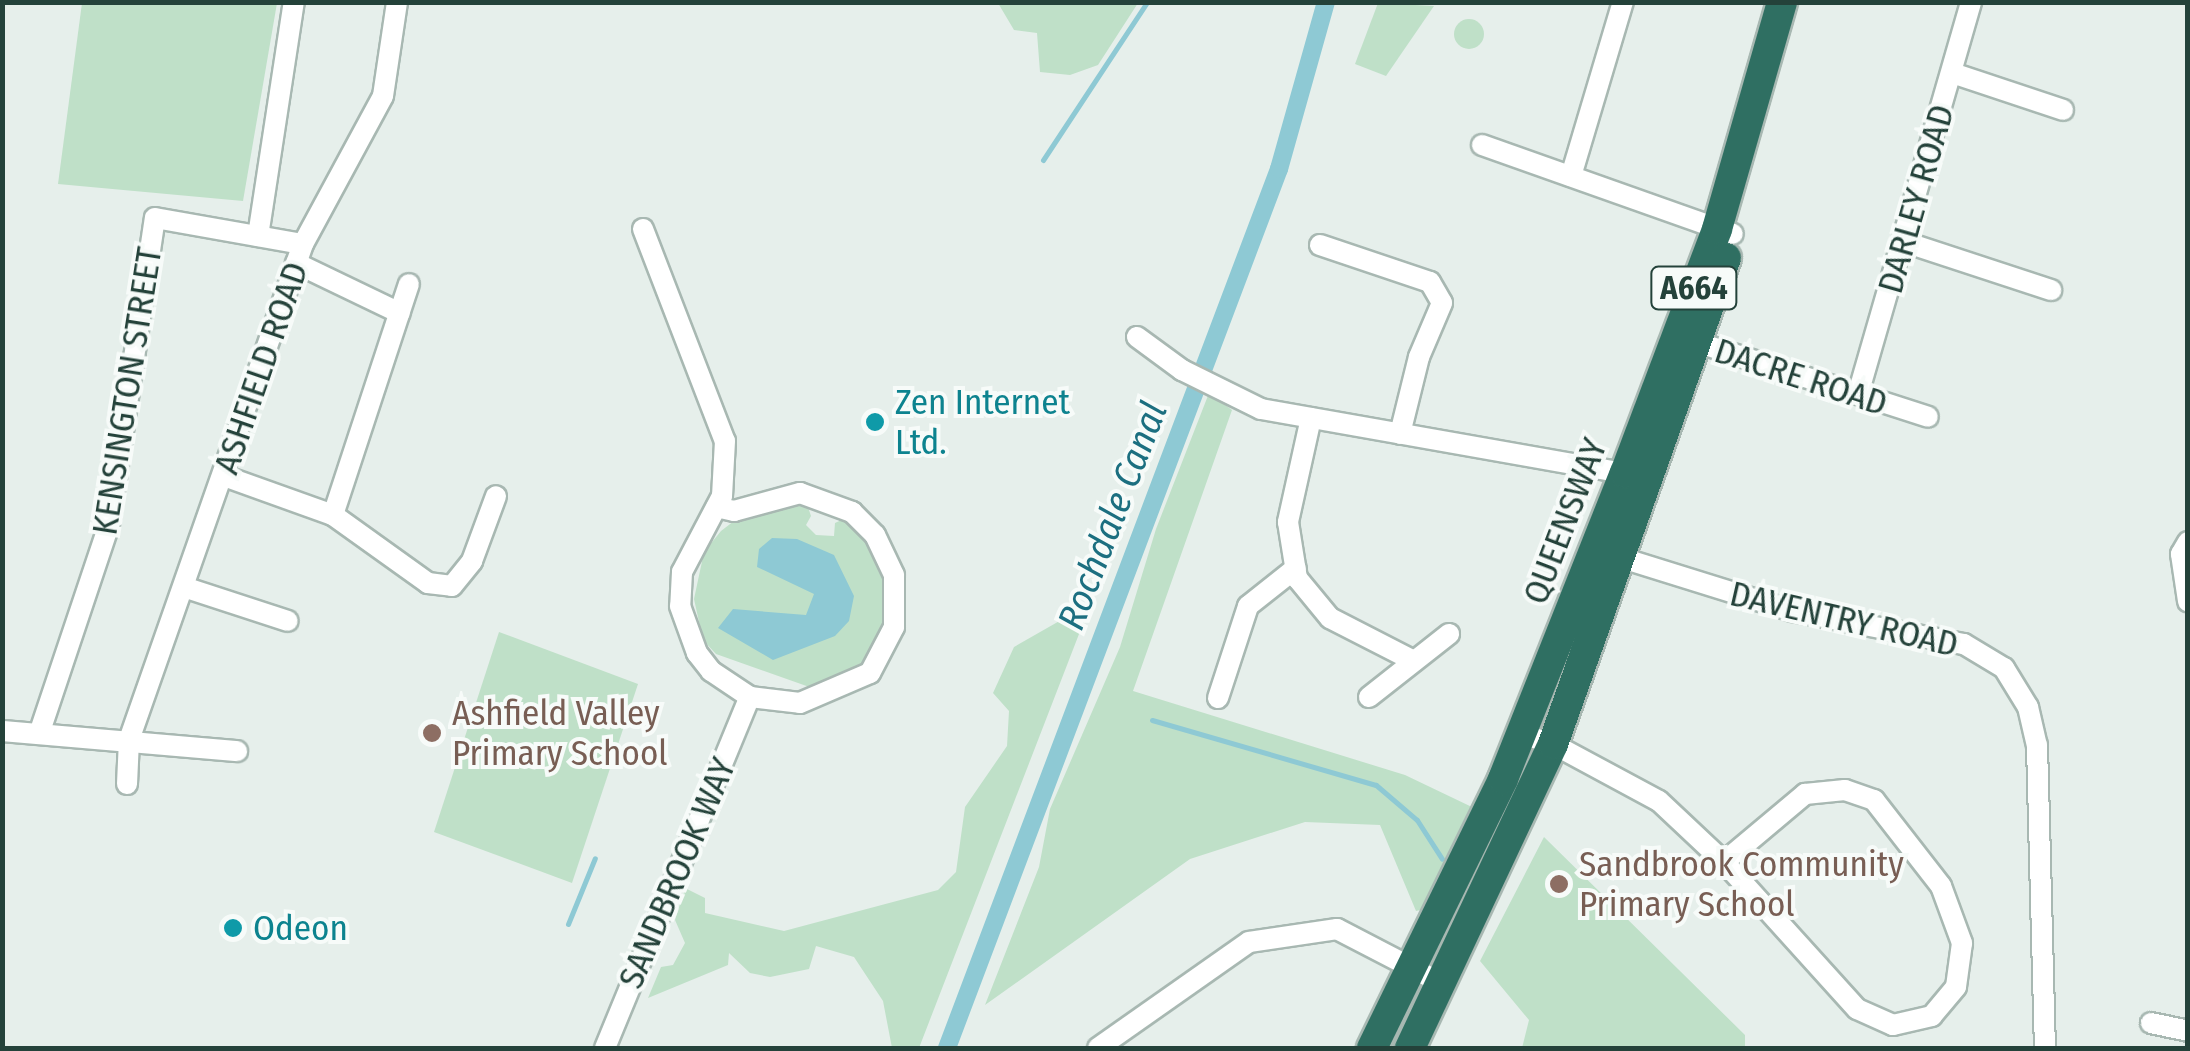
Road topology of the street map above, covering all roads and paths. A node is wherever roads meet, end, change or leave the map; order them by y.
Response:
1 (294, 2) edge
2 (396, 2) edge
3 (1624, 2) edge
4 (1782, 2) edge
5 (1799, 2) edge
6 (1971, 2) edge
7 (1952, 73) junction
8 (2063, 110) dead end
9 (1482, 145) dead end
10 (1571, 176) junction
11 (643, 229) dead end
12 (1726, 231) junction
13 (258, 236) junction
14 (1905, 242) junction
15 (1320, 246) dead end
16 (300, 254) junction
17 (409, 284) dead end
18 (2050, 290) dead end
19 (400, 313) junction
20 (1136, 337) dead end
21 (1687, 340) junction
22 (1858, 394) junction
23 (1928, 417) dead end
24 (1311, 418) junction
25 (1400, 434) junction
26 (224, 476) junction
27 (1638, 476) junction
28 (496, 496) dead end
29 (716, 507) junction
30 (333, 515) junction
31 (2188, 542) edge
32 (1606, 553) junction
33 (1296, 568) junction
34 (184, 587) junction
35 (2188, 601) edge
36 (288, 621) dead end
37 (1449, 634) dead end
38 (1414, 662) junction
39 (1369, 696) dead end
40 (750, 697) junction
41 (1218, 698) dead end
42 (2, 731) edge
43 (39, 734) junction
44 (1521, 734) junction
45 (129, 740) junction
46 (1553, 744) junction
47 (237, 750) dead end
48 (127, 784) dead end
49 (1724, 862) junction
50 (1412, 967) junction
51 (1441, 983) junction
52 (2151, 1023) dead end
53 (2188, 1032) edge
54 (606, 1048) edge
55 (1098, 1048) edge
56 (1372, 1048) edge
57 (1410, 1048) edge
58 (2045, 1048) edge

1 - 13 street
2 - 16 street, ASHFIELD ROAD
3 - 10 street
4 - 12 highway, QUEENSWAY / A664
5 - 12 highway, QUEENSWAY / A664
6 - 7 street, DARLEY ROAD
7 - 8 street
7 - 14 street, DARLEY ROAD
9 - 10 street
10 - 12 street
11 - 29 street
12 - 21 highway, QUEENSWAY / A664
13 - 16 street
13 - 43 street, KENSINGTON STREET
14 - 18 street
14 - 22 street, DARLEY ROAD
15 - 25 street
16 - 19 street
16 - 26 street, ASHFIELD ROAD
17 - 19 street
19 - 30 street
20 - 24 street
21 - 22 street, DACRE ROAD
21 - 27 highway, QUEENSWAY / A664
22 - 23 street, DACRE ROAD
24 - 25 street
24 - 33 street
25 - 27 street
26 - 30 street
26 - 34 street, ASHFIELD ROAD
27 - 32 highway, QUEENSWAY / A664
28 - 30 street
29 - 40 street
29 - 40 street
31 - 35 street
32 - 44 highway, QUEENSWAY / A664
32 - 46 highway, QUEENSWAY / A664
32 - 58 street, DAVENTRY ROAD
33 - 38 street
33 - 41 street
34 - 36 street
34 - 45 street, ASHFIELD ROAD
37 - 38 street
38 - 39 street
40 - 54 street, SANDBROOK WAY
42 - 43 street
43 - 45 street
44 - 46 street
44 - 50 highway, QUEENSWAY / A664
45 - 47 street
45 - 48 street, ASHFIELD ROAD
46 - 49 street
46 - 51 highway, QUEENSWAY / A664
49 - 49 street
50 - 51 street
50 - 55 street
50 - 56 highway, QUEENSWAY / A664
51 - 57 highway, QUEENSWAY / A664
52 - 53 street

